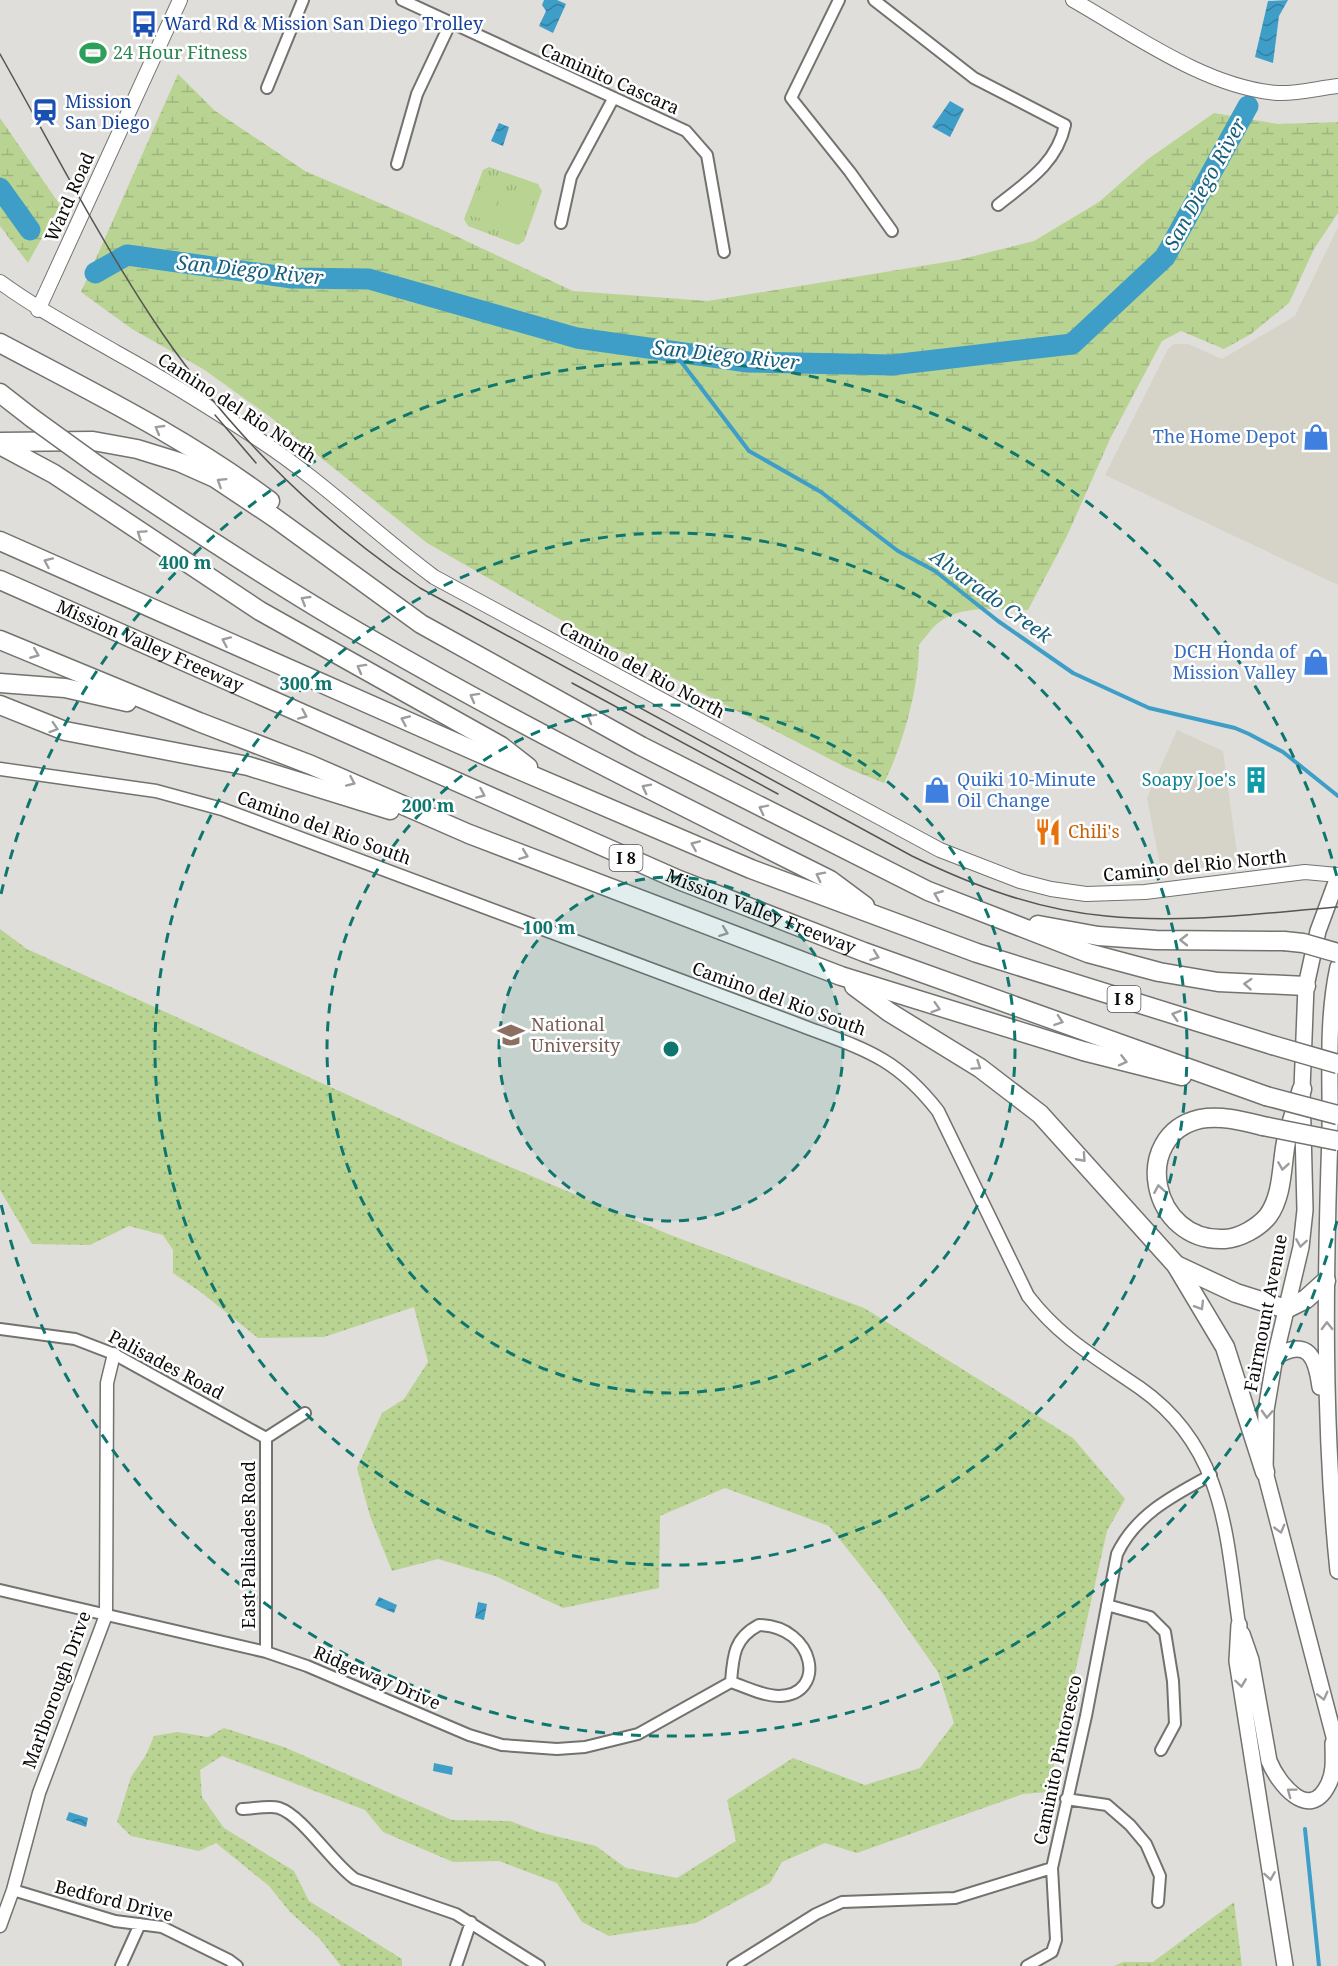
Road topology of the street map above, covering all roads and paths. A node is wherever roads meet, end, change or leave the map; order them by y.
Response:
1 (180, 0) edge
2 (303, 0) edge
3 (402, 0) edge
4 (839, 0) edge
5 (874, 0) edge
6 (1073, 0) edge
7 (450, 24) junction
8 (1338, 86) edge
9 (267, 88) dead end
10 (613, 99) junction
11 (398, 164) dead end
12 (999, 205) dead end
13 (561, 224) dead end
14 (892, 231) dead end
15 (724, 252) dead end
16 (0, 282) edge
17 (38, 310) junction
18 (0, 343) edge
19 (0, 393) edge
20 (0, 443) edge
21 (0, 541) edge
22 (0, 580) edge
23 (442, 634) junction
24 (0, 640) edge
25 (0, 683) edge
26 (0, 705) edge
27 (198, 722) junction
28 (0, 769) edge
29 (554, 785) junction
30 (469, 834) junction
31 (1338, 876) edge
32 (992, 917) junction
33 (886, 921) junction
34 (1338, 953) edge
35 (1338, 966) edge
36 (841, 976) junction
37 (1306, 986) junction
38 (1338, 1064) edge
39 (1302, 1089) junction
40 (1266, 1096) junction
41 (1338, 1115) edge
42 (1338, 1142) edge
43 (1176, 1265) junction
44 (1326, 1281) junction
45 (1286, 1309) junction
46 (0, 1329) edge
47 (114, 1354) junction
48 (1275, 1357) junction
49 (1328, 1406) junction
50 (305, 1413) dead end
51 (266, 1438) junction
52 (1265, 1472) junction
53 (1211, 1475) junction
54 (1338, 1571) edge
55 (0, 1590) edge
56 (1107, 1605) junction
57 (106, 1615) junction
58 (1239, 1625) junction
59 (266, 1652) junction
60 (731, 1682) junction
61 (1332, 1731) junction
62 (1161, 1750) dead end
63 (1338, 1752) edge
64 (1066, 1799) junction
65 (242, 1809) dead end
66 (1052, 1869) junction
67 (13, 1890) junction
68 (1158, 1902) dead end
69 (471, 1922) junction
70 (140, 1924) junction
71 (0, 1926) edge
72 (121, 1966) edge
73 (237, 1966) edge
74 (456, 1966) edge
75 (539, 1966) edge
76 (733, 1966) edge
77 (1027, 1966) edge
78 (1285, 1966) edge

1 - 17 main road, Ward Road
2 - 9 street
3 - 7 street, Caminito Cascara
4 - 14 street
5 - 12 street
6 - 8 main road
7 - 10 street, Caminito Cascara
7 - 11 street
10 - 13 street
10 - 15 street, Caminito Cascara
16 - 17 main road, Camino del Rio North
17 - 31 main road, Camino del Rio North
23 -> 18 highway
33 -> 19 highway, bridge
23 -> 20 highway
29 -> 20 highway
29 -> 21 highway, Mission Valley Freeway / I 8
22 -> 40 highway, Mission Valley Freeway / I 8
32 -> 23 highway
24 -> 27 highway
25 - 27 highway
26 -> 30 highway
27 -> 30 highway
28 - 53 street, Camino del Rio South
33 -> 29 highway, Mission Valley Freeway / I 8
30 -> 36 highway
31 - 37 main road, Fairmount Avenue
34 -> 32 highway, bridge
37 -> 32 highway
38 -> 33 highway, Mission Valley Freeway / I 8, bridge
35 - 44 main road
36 -> 40 highway
36 -> 43 highway
37 - 39 main road, Fairmount Avenue
39 -> 42 highway, bridge
39 -> 45 main road, Fairmount Avenue
40 - 41 highway, Mission Valley Freeway / I 8, bridge
43 - 45 highway
43 -> 52 highway
44 - 45 highway
49 -> 44 main road
45 - 48 main road, Fairmount Avenue
46 - 47 street, Palisades Road
47 - 51 street, Palisades Road
47 - 57 street, Marlborough Drive
48 - 49 main road
48 -> 52 main road, Fairmount Avenue
49 - 54 main road
50 - 51 street
51 - 59 street, East Palisades Road
52 -> 61 main road, Fairmount Avenue
53 - 56 street, Caminito Pintoresco
53 - 58 street, Camino del Rio South
55 - 57 street, Ridgeway Drive
56 - 62 street
56 - 64 street, Caminito Pintoresco
57 - 59 street, Ridgeway Drive
57 - 67 street, Marlborough Drive
61 -> 58 main road
58 -> 78 main road
59 - 60 street, Ridgeway Drive
60 - 60 street
61 - 63 main road, Fairmount Avenue
64 - 66 street, Caminito Pintoresco
64 - 68 street
65 - 69 street
66 - 76 street, Caminito Pintoresco
66 - 77 street
67 - 70 street, Bedford Drive
67 - 71 street, Marlborough Drive
69 - 74 street
69 - 75 street
70 - 72 street
70 - 73 street, Bedford Drive

